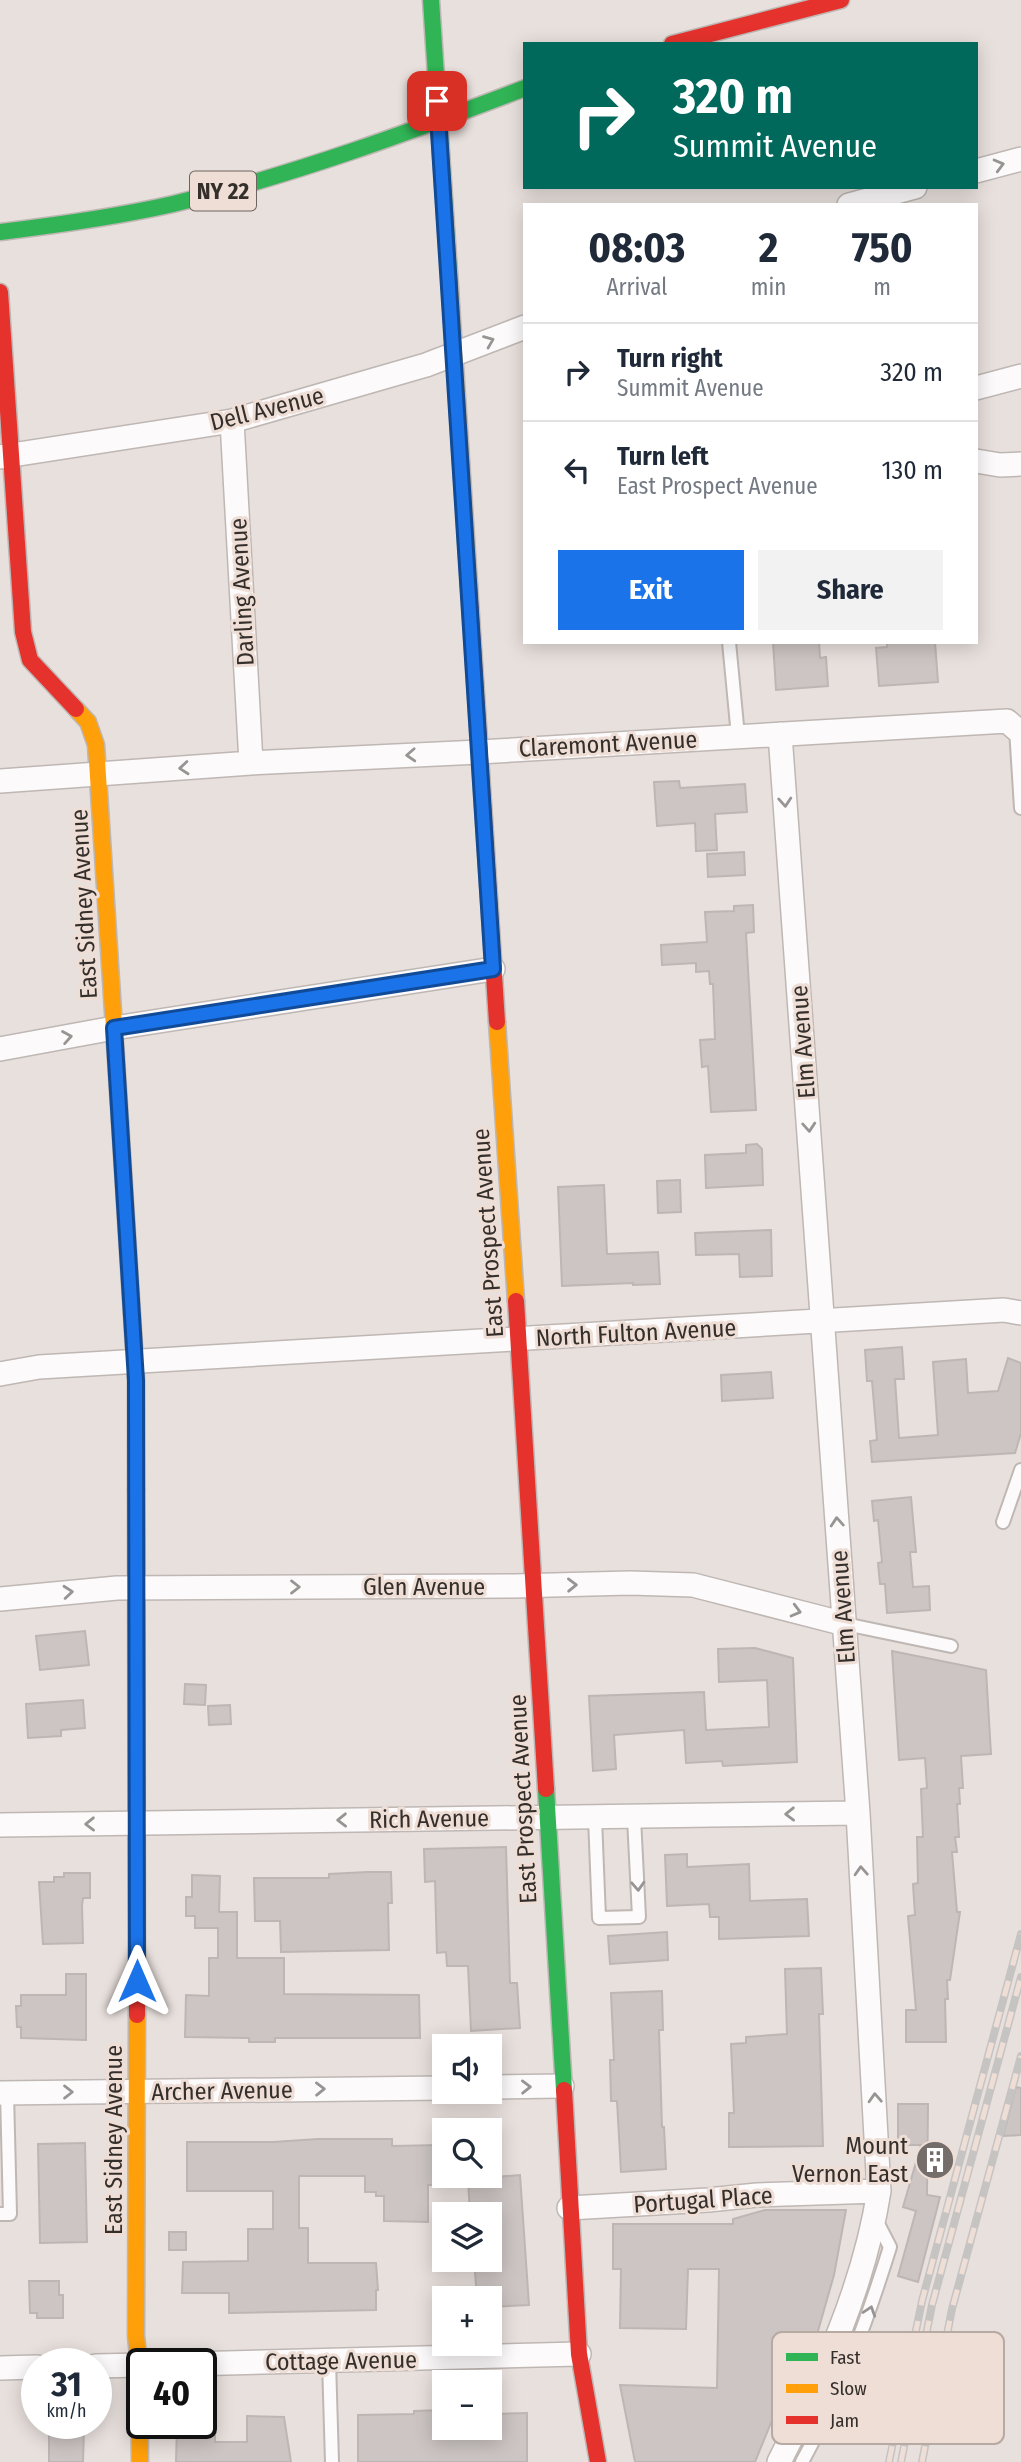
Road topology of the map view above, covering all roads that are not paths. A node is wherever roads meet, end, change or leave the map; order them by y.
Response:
1 (430, 0) edge
2 (841, 0) edge
3 (680, 42) edge
4 (523, 89) edge
5 (438, 121) junction
6 (1021, 159) edge
7 (978, 170) edge
8 (908, 189) edge
9 (856, 203) edge
10 (0, 232) edge
11 (0, 292) edge
12 (523, 328) edge
13 (453, 356) junction
14 (1021, 376) edge
15 (978, 387) edge
16 (232, 421) junction
17 (5, 456) edge
18 (978, 461) edge
19 (1021, 464) edge
20 (729, 644) edge
21 (1016, 722) edge
22 (780, 734) junction
23 (738, 736) junction
24 (479, 752) junction
25 (251, 762) junction
26 (99, 775) junction
27 (0, 781) edge
28 (1021, 808) edge
29 (493, 969) junction
30 (114, 1028) junction
31 (0, 1049) edge
32 (1021, 1313) edge
33 (823, 1322) junction
34 (518, 1340) junction
35 (135, 1362) junction
36 (0, 1374) edge
37 (1021, 1470) edge
38 (1003, 1522) dead end
39 (534, 1586) junction
40 (137, 1588) junction
41 (0, 1599) edge
42 (845, 1624) junction
43 (951, 1646) dead end
44 (858, 1813) junction
45 (547, 1817) junction
46 (595, 1818) junction
47 (634, 1818) junction
48 (138, 1823) junction
49 (0, 1825) edge
50 (562, 2086) junction
51 (502, 2087) edge
52 (432, 2088) edge
53 (136, 2092) junction
54 (4, 2093) edge
55 (879, 2190) junction
56 (569, 2208) junction
57 (0, 2214) edge
58 (875, 2218) junction
59 (840, 2332) edge
60 (863, 2332) edge
61 (138, 2348) edge
62 (579, 2354) junction
63 (329, 2361) junction
64 (217, 2363) edge
65 (21, 2367) edge
66 (0, 2368) edge
67 (140, 2439) edge
68 (788, 2444) edge
69 (812, 2444) edge
70 (140, 2462) edge
71 (332, 2462) edge
72 (598, 2462) edge
73 (779, 2462) edge
74 (802, 2462) edge

1 - 5 street, East Prospect Avenue
2 - 3 street
4 - 5 street, NY 22
5 - 10 street, NY 22
5 - 13 street, East Prospect Avenue
7 -> 6 street
8 - 9 street
11 - 17 street, East Sidney Avenue
13 -> 12 street, Dell Avenue
13 - 16 street, Dell Avenue
13 - 24 street, East Prospect Avenue
14 - 15 street
16 - 17 street, Dell Avenue
16 - 25 street, Darling Avenue
17 - 26 street, East Sidney Avenue
18 - 19 street
20 - 23 lane
21 - 22 street, Claremont Avenue
21 - 28 lane
22 - 23 street, Claremont Avenue
22 -> 33 street, Elm Avenue
23 - 24 street, Claremont Avenue
24 -> 25 street, Claremont Avenue
24 - 29 street, East Prospect Avenue
25 -> 26 street, Claremont Avenue
26 - 27 street, Claremont Avenue
26 - 30 street, East Sidney Avenue
29 - 30 street
29 - 34 street, East Prospect Avenue
31 -> 30 street
30 - 35 street, East Sidney Avenue
32 - 33 street, North Fulton Avenue
33 - 34 street, North Fulton Avenue
42 -> 33 street, Elm Avenue
34 - 35 street, North Fulton Avenue
34 - 39 street, East Prospect Avenue
35 - 36 street, North Fulton Avenue
35 - 40 street, East Sidney Avenue
37 - 38 lane
40 -> 39 street, Glen Avenue
39 -> 42 street, Glen Avenue
39 - 45 street, East Prospect Avenue
41 -> 40 street, Glen Avenue
40 - 48 street, East Sidney Avenue
42 - 43 lane
42 - 44 street, Elm Avenue
44 -> 47 street, Rich Avenue
55 -> 44 street, Elm Avenue
45 - 46 street, Rich Avenue
45 -> 48 street, Rich Avenue
45 - 50 street, East Prospect Avenue
46 - 47 street, Rich Avenue
47 -> 46 lane
48 -> 49 street, Rich Avenue
48 - 53 street, East Sidney Avenue
51 -> 50 street
50 - 56 street, East Prospect Avenue
53 -> 52 street, Archer Avenue
54 -> 53 street, Archer Avenue
53 - 61 street, East Sidney Avenue
54 - 57 lane
55 - 56 street, Portugal Place
55 - 58 street, Elm Avenue
56 - 62 street, East Prospect Avenue
58 - 59 street, Elm Avenue
60 -> 58 lane
62 - 63 street, Cottage Avenue
62 - 72 street, East Prospect Avenue
63 - 64 street, Cottage Avenue
63 - 71 lane
65 - 66 street
67 - 70 street, East Sidney Avenue
68 - 73 street, Elm Avenue
74 -> 69 lane

